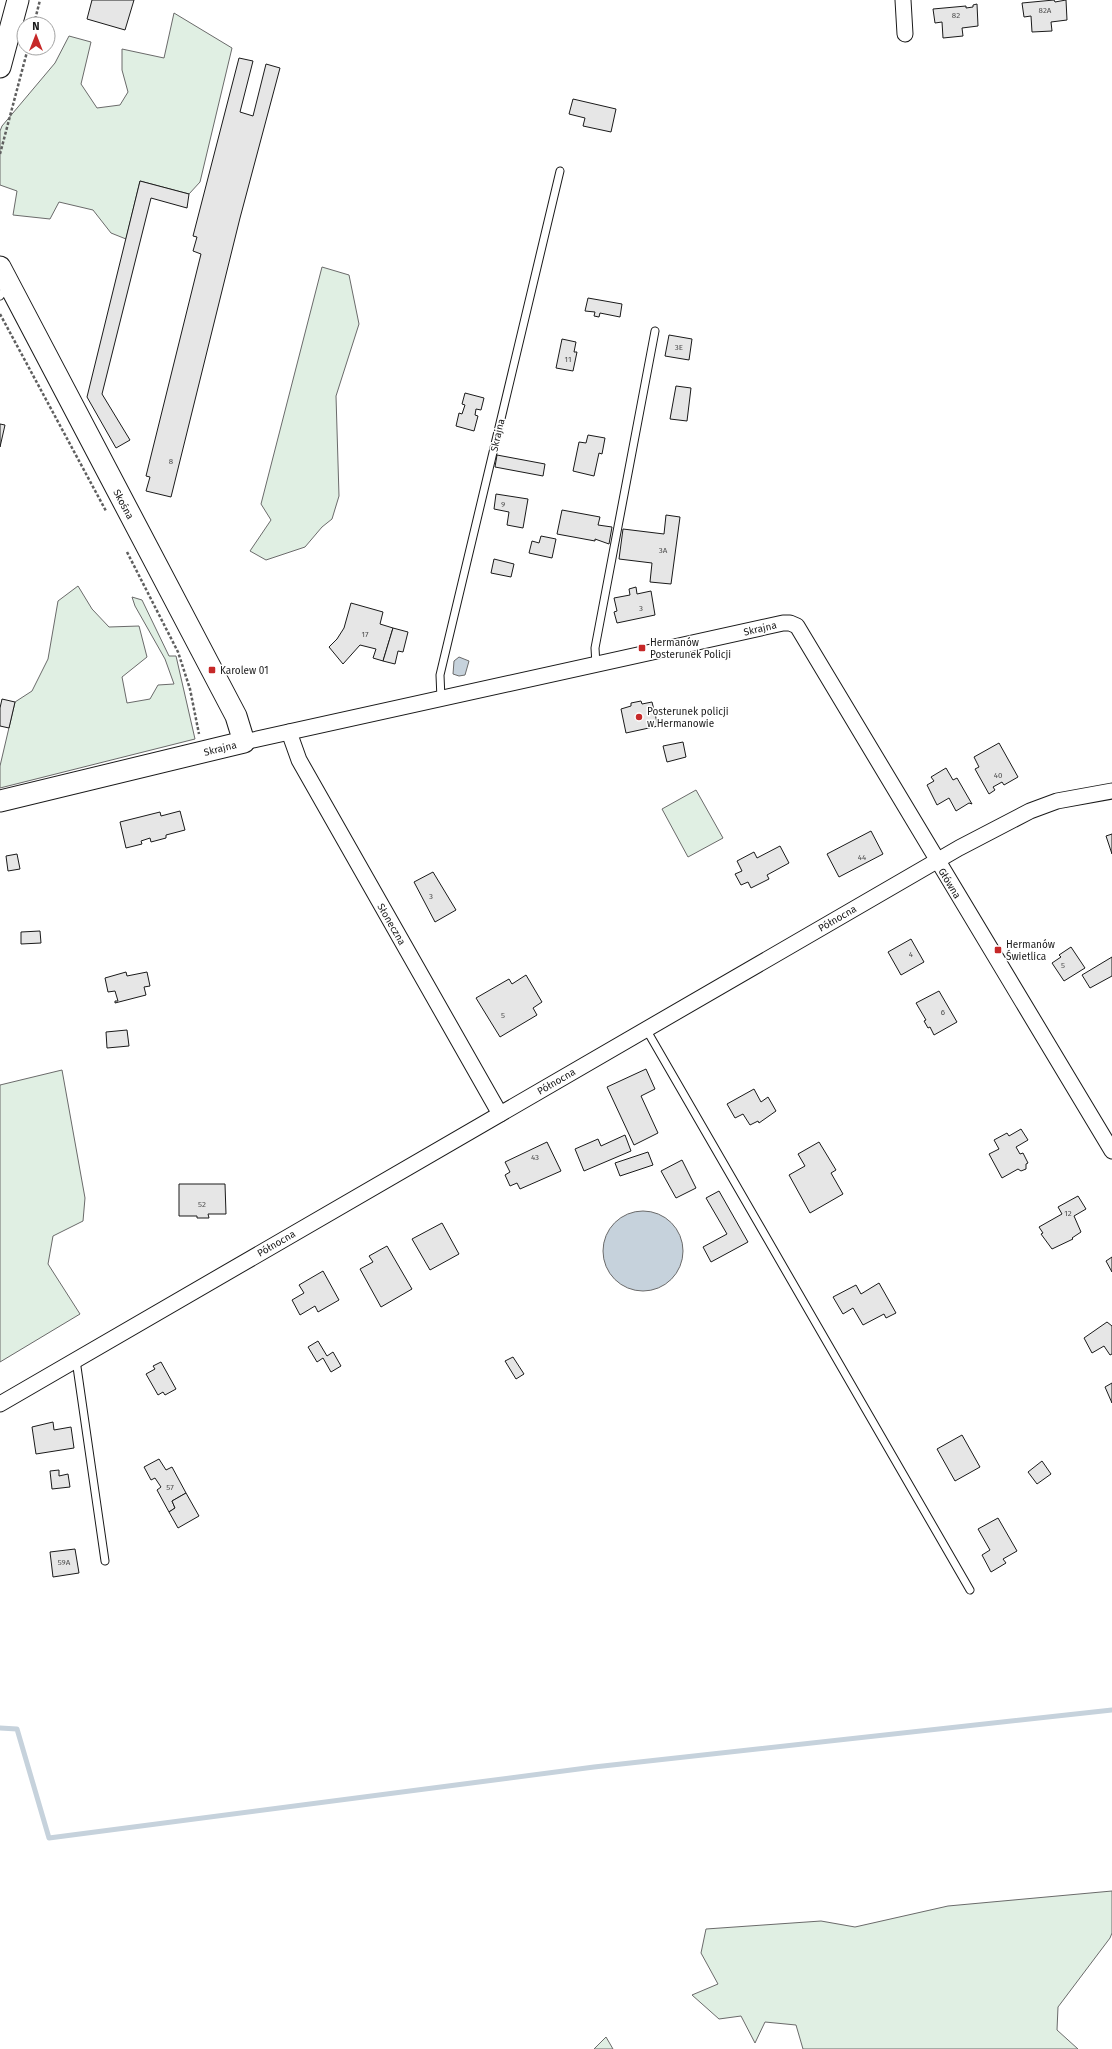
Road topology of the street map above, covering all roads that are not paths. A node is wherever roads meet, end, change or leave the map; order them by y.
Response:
1 (18, 0) edge
2 (903, 0) edge
3 (905, 34) dead end
4 (0, 67) edge
5 (560, 171) dead end
6 (3, 283) edge
7 (655, 331) dead end
8 (783, 623) joint
9 (596, 665) junction
10 (440, 699) junction
11 (289, 732) junction
12 (244, 742) junction
13 (1112, 791) edge
14 (0, 801) edge
15 (937, 860) junction
16 (646, 1029) junction
17 (500, 1114) junction
18 (1112, 1151) edge
19 (76, 1360) junction
20 (6, 1400) edge
21 (104, 1561) dead end
22 (970, 1590) dead end

1 - 4 street
2 - 3 street
5 - 10 lane, Skrajna
6 - 12 street, Skośna
7 - 9 lane
8 - 9 street, Skrajna
8 - 15 street, Główna
9 - 10 street, Skrajna
10 - 11 street, Skrajna
11 - 12 street, Skrajna
11 - 17 street, Słoneczna
12 - 14 street, Skrajna
13 - 15 street, Północna
15 - 16 street, Północna
15 - 18 street, Główna
16 - 17 street, Północna
16 - 22 lane
17 - 19 street, Północna
19 - 20 street, Północna
19 - 21 lane

